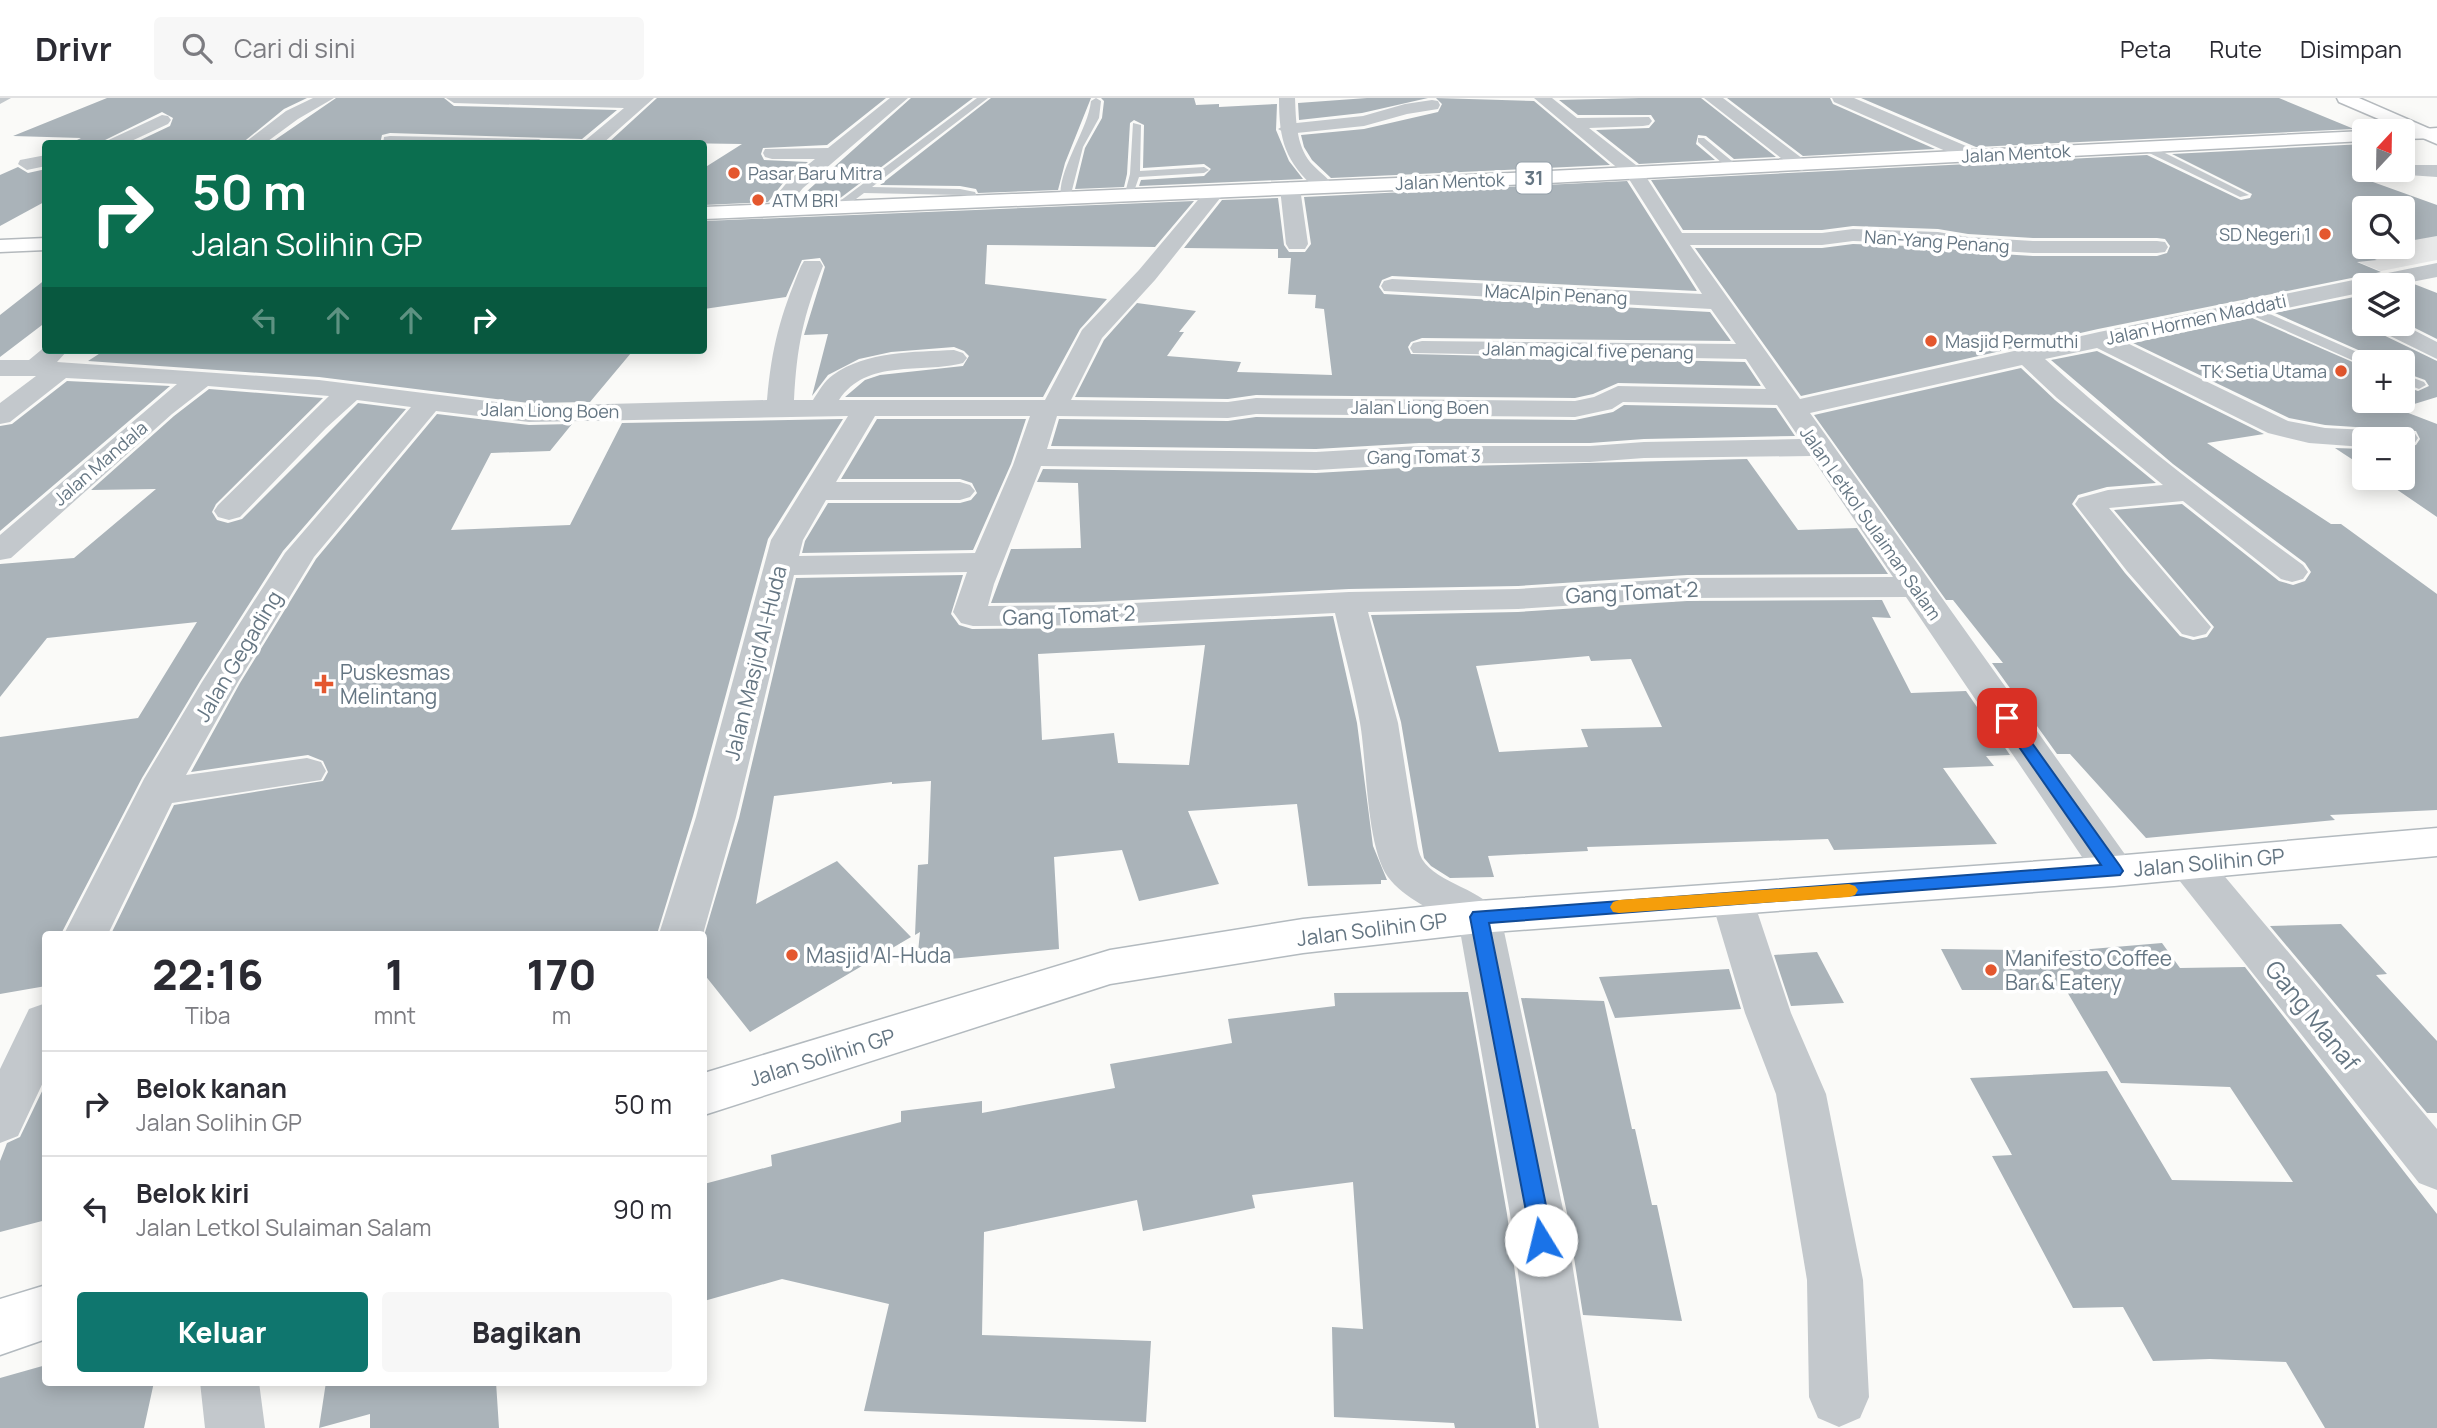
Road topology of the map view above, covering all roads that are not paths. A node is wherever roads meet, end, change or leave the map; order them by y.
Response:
1 (326, 98) edge
2 (900, 98) edge
3 (983, 98) edge
4 (1287, 98) edge
5 (1542, 98) edge
6 (1712, 98) edge
7 (1840, 98) edge
8 (2345, 98) edge
9 (451, 101) edge
10 (643, 101) edge
11 (1096, 101) dead end
12 (1432, 105) dead end
13 (162, 120) dead end
14 (1643, 121) dead end
15 (1572, 123) junction
16 (1136, 125) dead end
17 (412, 127) dead end
18 (1287, 129) junction
19 (2415, 134) edge
20 (2433, 135) edge
21 (2352, 137) edge
22 (118, 140) edge
23 (258, 140) edge
24 (391, 140) edge
25 (595, 140) edge
26 (1701, 140) dead end
27 (2145, 147) junction
28 (772, 153) dead end
29 (831, 154) junction
30 (1973, 156) junction
31 (1802, 164) junction
32 (1734, 168) junction
33 (2415, 171) dead end
34 (2437, 171) edge
35 (1634, 173) junction
36 (1135, 174) junction
37 (1210, 181) junction
38 (1324, 186) junction
39 (1290, 188) junction
40 (862, 190) junction
41 (1128, 195) junction
42 (2244, 195) dead end
43 (1065, 198) junction
44 (974, 201) junction
45 (840, 206) junction
46 (775, 209) junction
47 (707, 213) edge
48 (1675, 239) junction
49 (42, 244) edge
50 (1297, 244) dead end
51 (0, 246) edge
52 (2157, 247) dead end
53 (812, 266) dead end
54 (2437, 270) edge
55 (1392, 286) dead end
56 (2325, 292) junction
57 (1720, 302) junction
58 (2352, 307) edge
59 (2247, 308) junction
60 (2407, 336) edge
61 (2099, 340) junction
62 (1422, 348) dead end
63 (1754, 352) junction
64 (2437, 352) edge
65 (2352, 355) edge
66 (954, 358) dead end
67 (2028, 358) junction
68 (50, 362) edge
69 (0, 368) edge
70 (202, 378) junction
71 (2415, 383) edge
72 (2419, 385) dead end
73 (0, 389) edge
74 (351, 391) junction
75 (429, 403) junction
76 (1788, 403) junction
77 (821, 407) junction
78 (867, 407) junction
79 (1323, 407) junction
80 (780, 408) junction
81 (1050, 408) junction
82 (0, 416) edge
83 (2352, 437) edge
84 (1819, 447) junction
85 (1030, 457) junction
86 (1333, 458) junction
87 (817, 491) junction
88 (960, 491) dead end
89 (2189, 492) junction
90 (229, 511) dead end
91 (0, 551) edge
92 (987, 562) junction
93 (780, 566) junction
94 (2292, 572) dead end
95 (1916, 587) junction
96 (1349, 603) junction
97 (2194, 627) dead end
98 (307, 771) dead end
99 (158, 792) junction
100 (2437, 842) edge
101 (2190, 864) junction
102 (2114, 871) junction
103 (1732, 899) junction
104 (1479, 917) junction
105 (88, 931) edge
106 (682, 931) edge
107 (42, 1030) edge
108 (707, 1093) edge
109 (0, 1121) edge
110 (2437, 1167) edge
111 (42, 1313) edge
112 (0, 1327) edge
113 (230, 1386) edge
114 (1839, 1397) dead end
115 (235, 1428) edge
116 (1569, 1428) edge

1 - 23 street
2 - 29 street
3 - 40 lane
4 - 18 street
5 - 15 street, Jalan Letkol Sulaiman Salam
6 - 31 street
7 - 30 street
8 - 20 main road
9 - 10 street
10 - 25 street
11 - 43 lane
12 - 18 street
13 - 22 street
14 - 15 street
15 - 35 street, Jalan Letkol Sulaiman Salam
16 - 36 lane
17 - 24 street
18 - 38 street
19 - 20 main road
21 - 27 main road, Jalan Mentok / 31
26 - 32 lane
27 - 30 main road, Jalan Mentok / 31
27 - 42 lane
28 - 29 street
29 - 46 street
30 - 31 main road, Jalan Mentok / 31
31 - 32 main road, Jalan Mentok / 31
32 - 35 main road, Jalan Mentok / 31
33 - 34 street
35 - 38 main road, Jalan Mentok / 31
35 - 48 street, Jalan Letkol Sulaiman Salam
36 - 37 lane
36 - 41 lane
37 - 39 main road, Jalan Mentok / 31
37 - 41 main road, Jalan Mentok / 31
37 - 81 street
38 - 39 main road, Jalan Mentok / 31
39 - 50 street
40 - 44 lane
40 - 45 lane
41 - 43 main road, Jalan Mentok / 31
43 - 44 main road, Jalan Mentok / 31
44 - 45 main road, Jalan Mentok / 31
45 - 46 main road, Jalan Mentok / 31
46 - 47 main road, Jalan Mentok / 31
48 - 52 street, Nan-Yang Penang
48 - 57 street, Jalan Letkol Sulaiman Salam
49 - 51 main road
53 - 80 street
54 - 56 street, Jalan Hormen Maddati
55 - 57 street, MacAlpin Penang
56 - 58 street
56 - 59 street, Jalan Hormen Maddati
57 - 63 street, Jalan Letkol Sulaiman Salam
59 - 61 street, Jalan Hormen Maddati
59 - 65 lane
60 - 64 street
61 - 67 street, Jalan Hormen Maddati
61 - 83 street
62 - 63 street, Jalan magical five penang
63 - 76 street, Jalan Letkol Sulaiman Salam
66 - 77 street
67 - 76 street, Jalan Hormen Maddati
67 - 89 street
68 - 69 street, Jalan Liong Boen
68 - 70 street, Jalan Liong Boen
68 - 73 street
68 - 82 street
70 - 74 street, Jalan Liong Boen
70 - 91 street, Jalan Mandala
71 - 72 lane
74 - 75 street, Jalan Liong Boen
74 - 90 street
75 - 80 street, Jalan Liong Boen
75 - 99 street, Jalan Gegading
76 - 79 street, Jalan Liong Boen
76 - 84 street, Jalan Letkol Sulaiman Salam
77 - 78 street, Jalan Liong Boen
77 - 80 street, Jalan Liong Boen
78 - 81 street, Jalan Liong Boen
78 - 87 street, Jalan Masjid Al-Huda
79 - 81 street, Jalan Liong Boen
79 - 86 street
81 - 85 street
84 - 86 street, Gang Tomat 3
84 - 95 street, Jalan Letkol Sulaiman Salam
85 - 86 street, Gang Tomat 3
85 - 92 street
87 - 88 street
87 - 93 street, Jalan Masjid Al-Huda
89 - 94 street
89 - 97 street
92 - 93 street
92 - 96 street, Gang Tomat 2
93 - 106 street, Jalan Masjid Al-Huda
95 - 96 street, Gang Tomat 2
95 - 102 street, Jalan Letkol Sulaiman Salam
96 - 104 street
98 - 99 street
99 - 105 street, Jalan Gegading
100 - 101 main road, Jalan Solihin GP
101 - 102 main road, Jalan Solihin GP
101 - 110 street, Gang Manaf
102 - 103 main road, Jalan Solihin GP
103 - 104 main road, Jalan Solihin GP
103 - 114 street
104 - 108 main road, Jalan Solihin GP
104 - 116 street
107 - 109 street
111 - 112 main road
113 - 115 street

